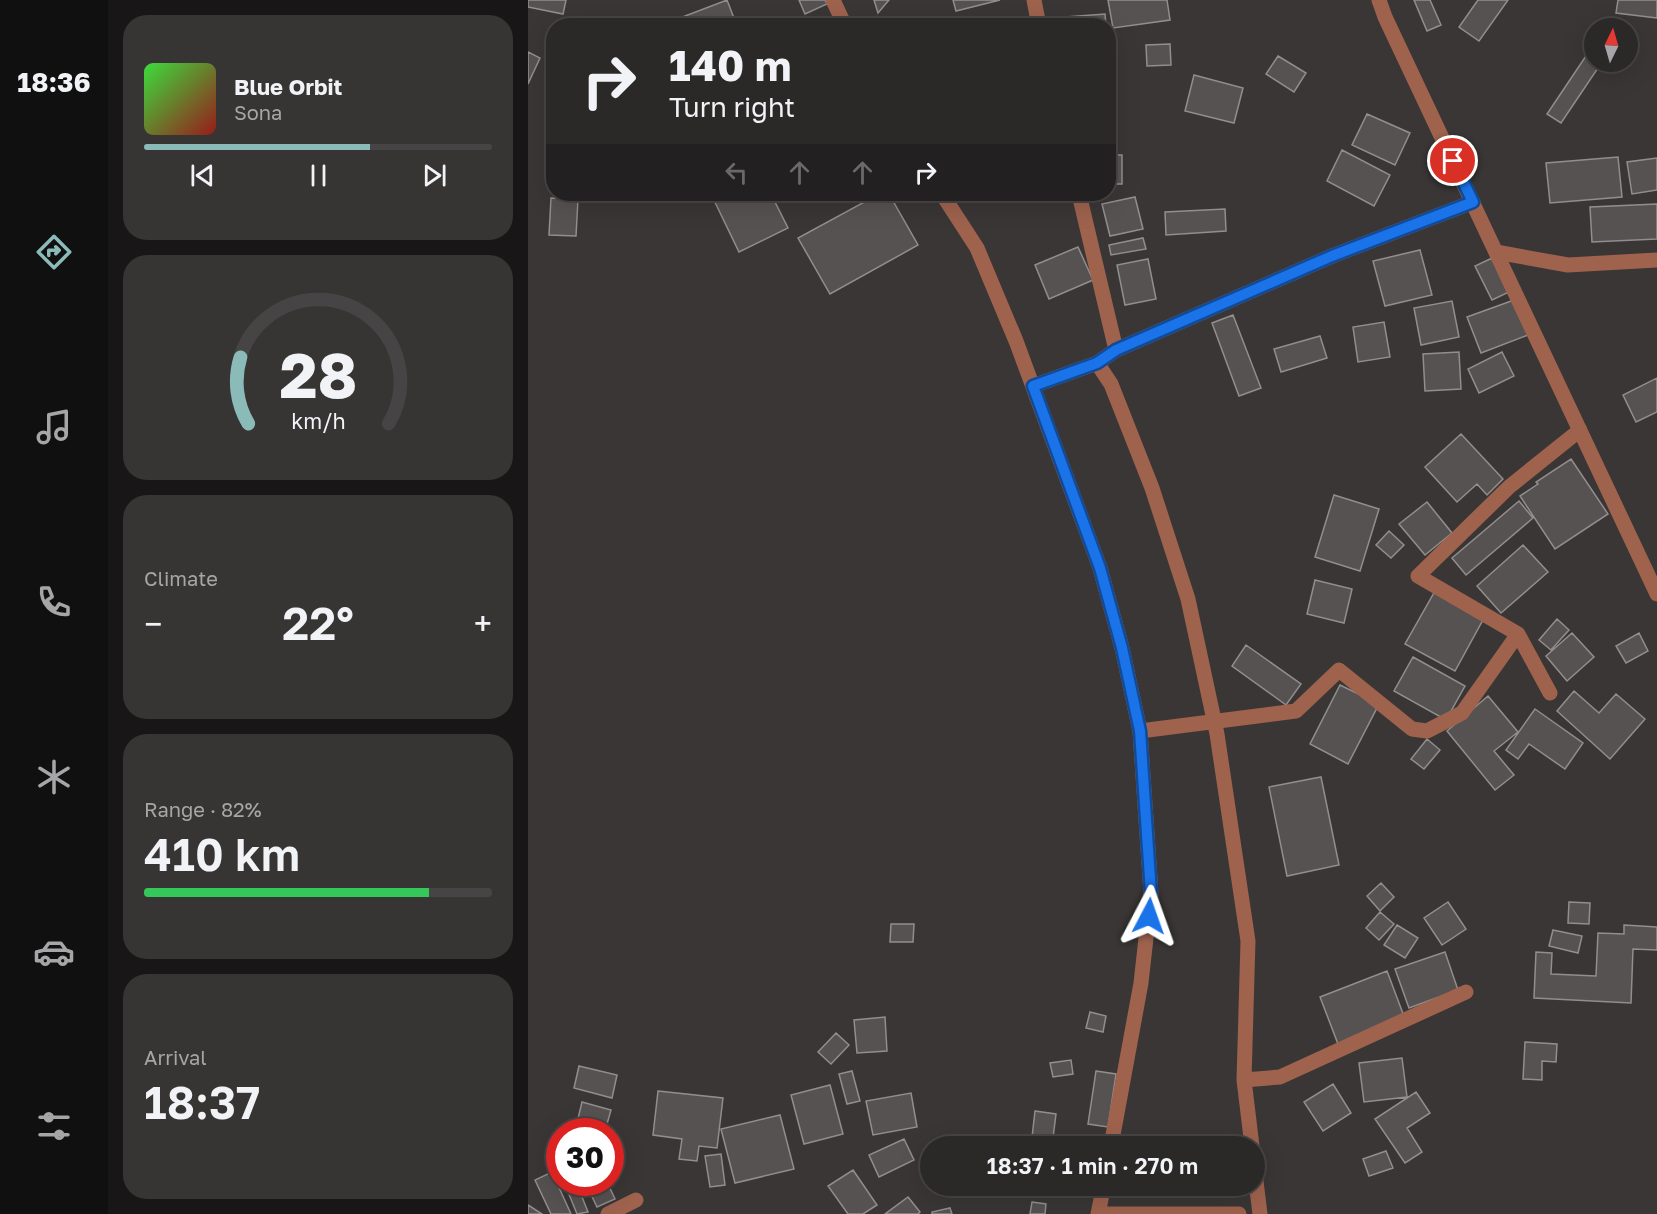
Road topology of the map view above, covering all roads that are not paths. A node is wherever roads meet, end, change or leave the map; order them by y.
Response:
1 (834, 0) edge
2 (1034, 0) edge
3 (1379, 0) edge
4 (842, 18) edge
5 (1037, 18) edge
6 (946, 201) edge
7 (1081, 201) edge
8 (1473, 202) junction
9 (1496, 252) junction
10 (1657, 260) edge
11 (1116, 350) junction
12 (1097, 363) junction
13 (1033, 386) junction
14 (1580, 430) junction
15 (1657, 594) edge
16 (1518, 634) junction
17 (1550, 693) dead end
18 (1215, 722) junction
19 (1140, 731) junction
20 (1466, 992) dead end
21 (1244, 1080) junction
22 (1113, 1136) edge
23 (1251, 1136) edge
24 (1102, 1196) edge
25 (1258, 1196) edge
26 (636, 1200) dead end
27 (608, 1214) edge
28 (1098, 1214) edge
29 (1239, 1214) edge
30 (1260, 1214) edge

1 - 4 street
2 - 5 street
3 - 8 street
6 - 13 street
7 - 11 street
8 - 9 street
8 - 11 street
9 - 10 street
9 - 14 street
11 - 12 street
12 - 13 street
12 - 18 street
13 - 19 street
14 - 15 street
14 - 16 street
16 - 17 street
16 - 18 street
18 - 19 street
18 - 21 street
19 - 22 street
20 - 21 street
21 - 23 street
24 - 28 street
25 - 30 street
26 - 27 street
28 - 29 street

